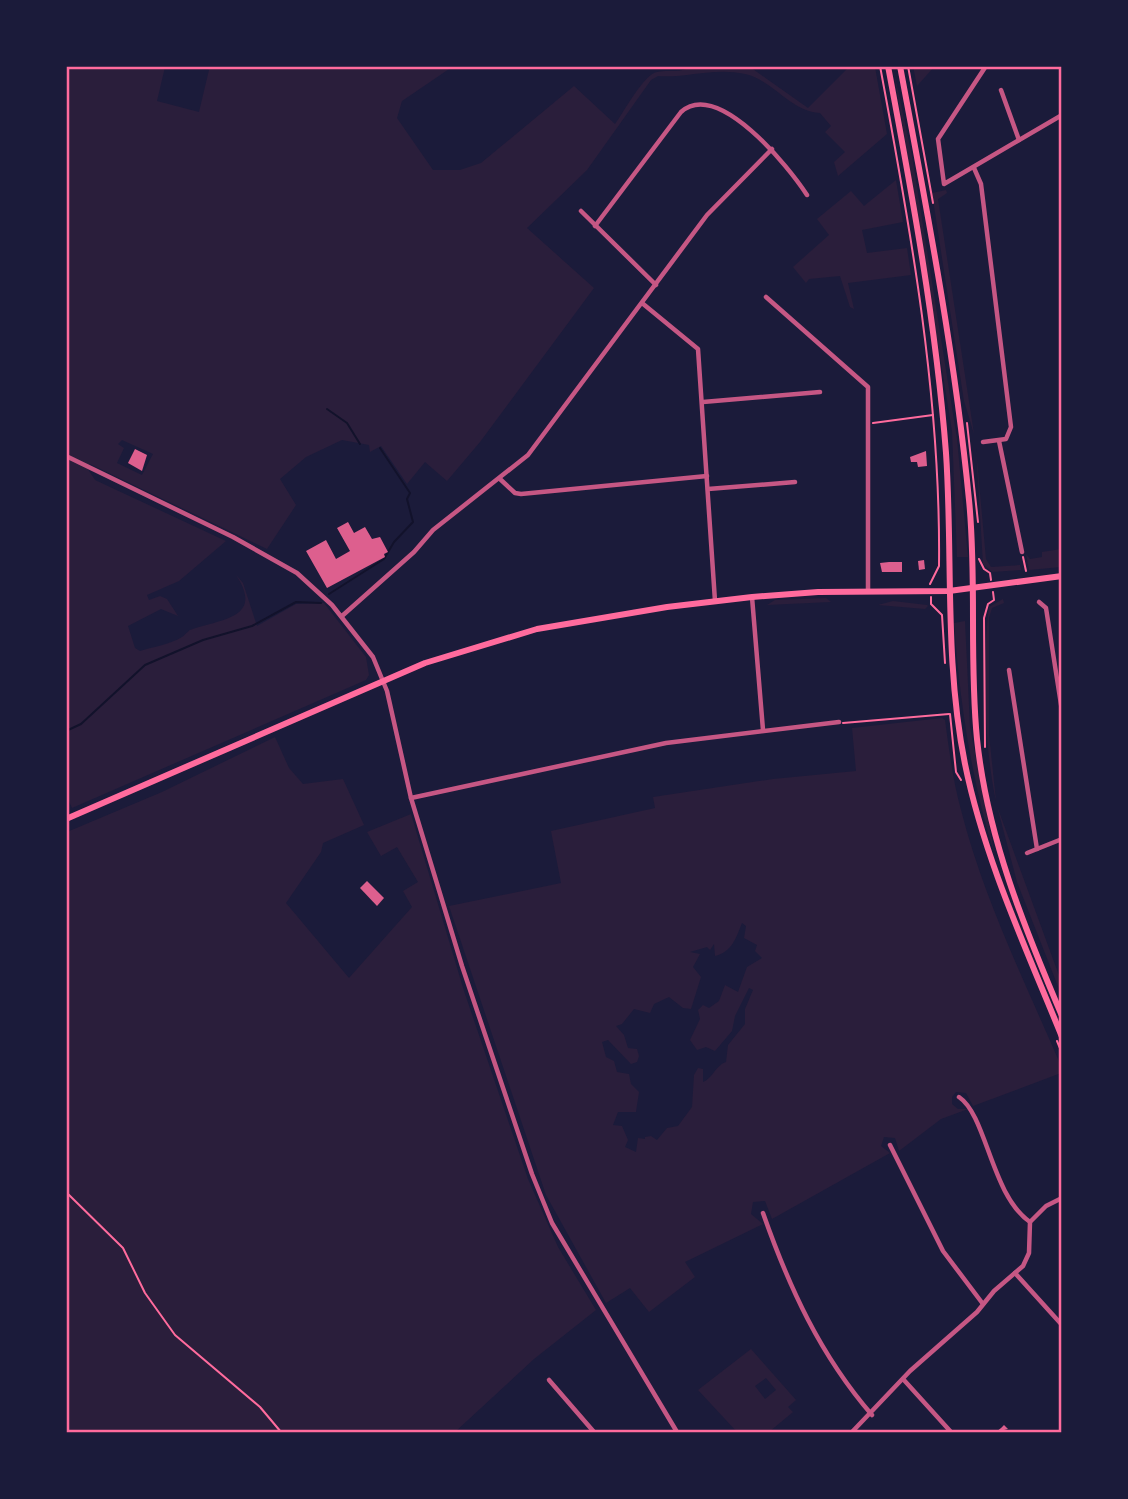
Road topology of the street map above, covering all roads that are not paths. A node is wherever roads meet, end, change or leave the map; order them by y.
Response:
1 (888, 66) edge
2 (900, 66) edge
3 (986, 66) edge
4 (1001, 90) dead end
5 (1061, 117) edge
6 (1019, 140) junction
7 (772, 149) junction
8 (974, 167) junction
9 (807, 194) dead end
10 (581, 211) dead end
11 (595, 226) junction
12 (656, 285) junction
13 (766, 297) dead end
14 (642, 303) junction
15 (820, 392) dead end
16 (703, 402) junction
17 (999, 441) junction
18 (983, 442) dead end
19 (66, 456) edge
20 (707, 476) junction
21 (500, 479) junction
22 (795, 482) dead end
23 (708, 489) junction
24 (1022, 552) road end
25 (1062, 576) edge
26 (973, 589) junction
27 (868, 591) junction
28 (949, 591) junction
29 (752, 597) junction
30 (715, 601) junction
31 (1039, 602) dead end
32 (342, 616) junction
33 (1009, 670) dead end
34 (384, 681) junction
35 (1062, 711) edge
36 (839, 722) road end
37 (764, 730) junction
38 (411, 798) junction
39 (66, 820) edge
40 (1062, 839) edge
41 (1037, 849) junction
42 (1027, 853) dead end
43 (1062, 1016) edge
44 (1062, 1037) edge
45 (959, 1097) dead end
46 (890, 1145) dead end
47 (1062, 1198) edge
48 (763, 1213) dead end
49 (1030, 1222) junction
50 (1014, 1273) junction
51 (984, 1304) junction
52 (1062, 1325) edge
53 (903, 1379) junction
54 (549, 1380) dead end
55 (872, 1415) junction
56 (594, 1433) edge
57 (677, 1433) edge
58 (852, 1433) edge
59 (951, 1433) edge

1 - 28 main road
2 - 26 main road
3 - 8 street
4 - 6 street
5 - 6 street
6 - 8 street
7 - 9 street
7 - 11 street
7 - 12 street
8 - 17 street
10 - 11 street
11 - 12 street
12 - 14 street
13 - 27 street
14 - 16 street
14 - 21 street
15 - 16 street
16 - 20 street
17 - 18 street
17 - 24 street
19 - 32 street
20 - 21 street
20 - 23 street
21 - 32 street
22 - 23 street
23 - 30 street
25 - 26 main road
26 - 28 main road
26 - 43 main road
27 - 28 main road
27 - 29 main road
28 - 44 main road
29 - 30 main road
29 - 37 street
30 - 34 main road
31 - 35 street
32 - 34 street
33 - 41 street
34 - 38 street
34 - 39 main road
36 - 37 street
37 - 38 street
38 - 57 street
40 - 41 street
41 - 42 street
45 - 49 street
46 - 51 street
47 - 49 street
48 - 55 street
49 - 50 street
50 - 51 street
50 - 52 street
51 - 53 street
53 - 55 street
53 - 59 street
54 - 56 street
55 - 58 street

